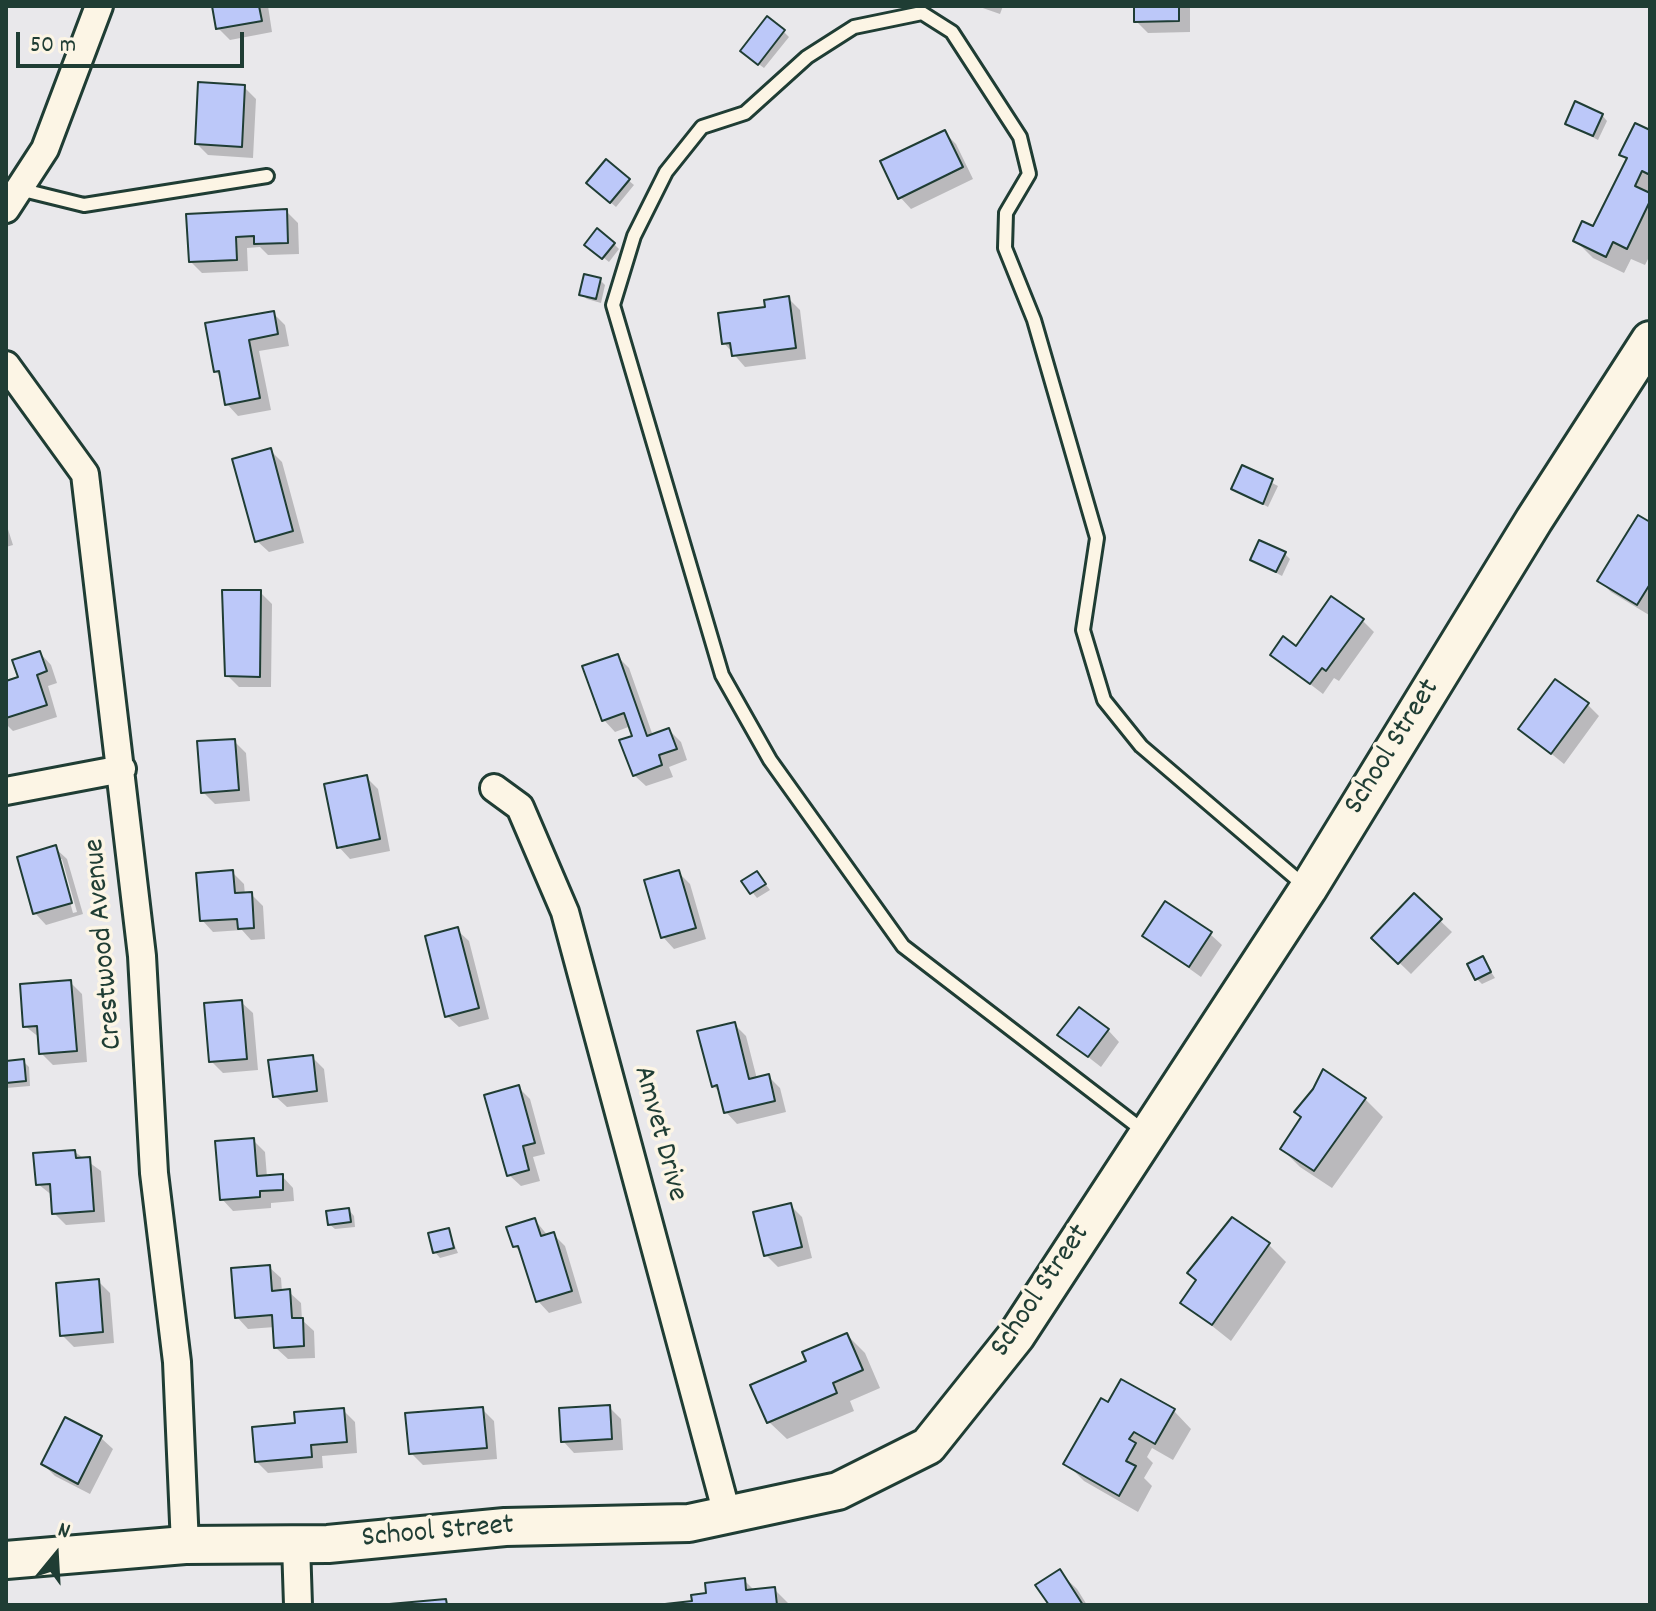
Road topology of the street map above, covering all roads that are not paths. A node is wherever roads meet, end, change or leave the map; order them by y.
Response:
1 (99, 6) edge
2 (267, 176) dead end
3 (12, 199) edge
4 (1650, 340) edge
5 (6, 365) edge
6 (122, 769) junction
7 (494, 788) dead end
8 (6, 791) edge
9 (1308, 889) junction
10 (1148, 1133) junction
11 (727, 1514) junction
12 (296, 1544) junction
13 (185, 1545) junction
14 (6, 1560) edge
15 (298, 1605) edge

1 - 3 street
2 - 3 lane
4 - 9 street, School Street
5 - 6 street, Crestwood Avenue
6 - 8 street
6 - 13 street, Crestwood Avenue
7 - 11 street, Amvet Drive
9 - 10 street, School Street
9 - 10 lane
10 - 11 street, School Street
11 - 12 street, School Street
12 - 13 street, School Street
12 - 15 street
13 - 14 street, School Street

